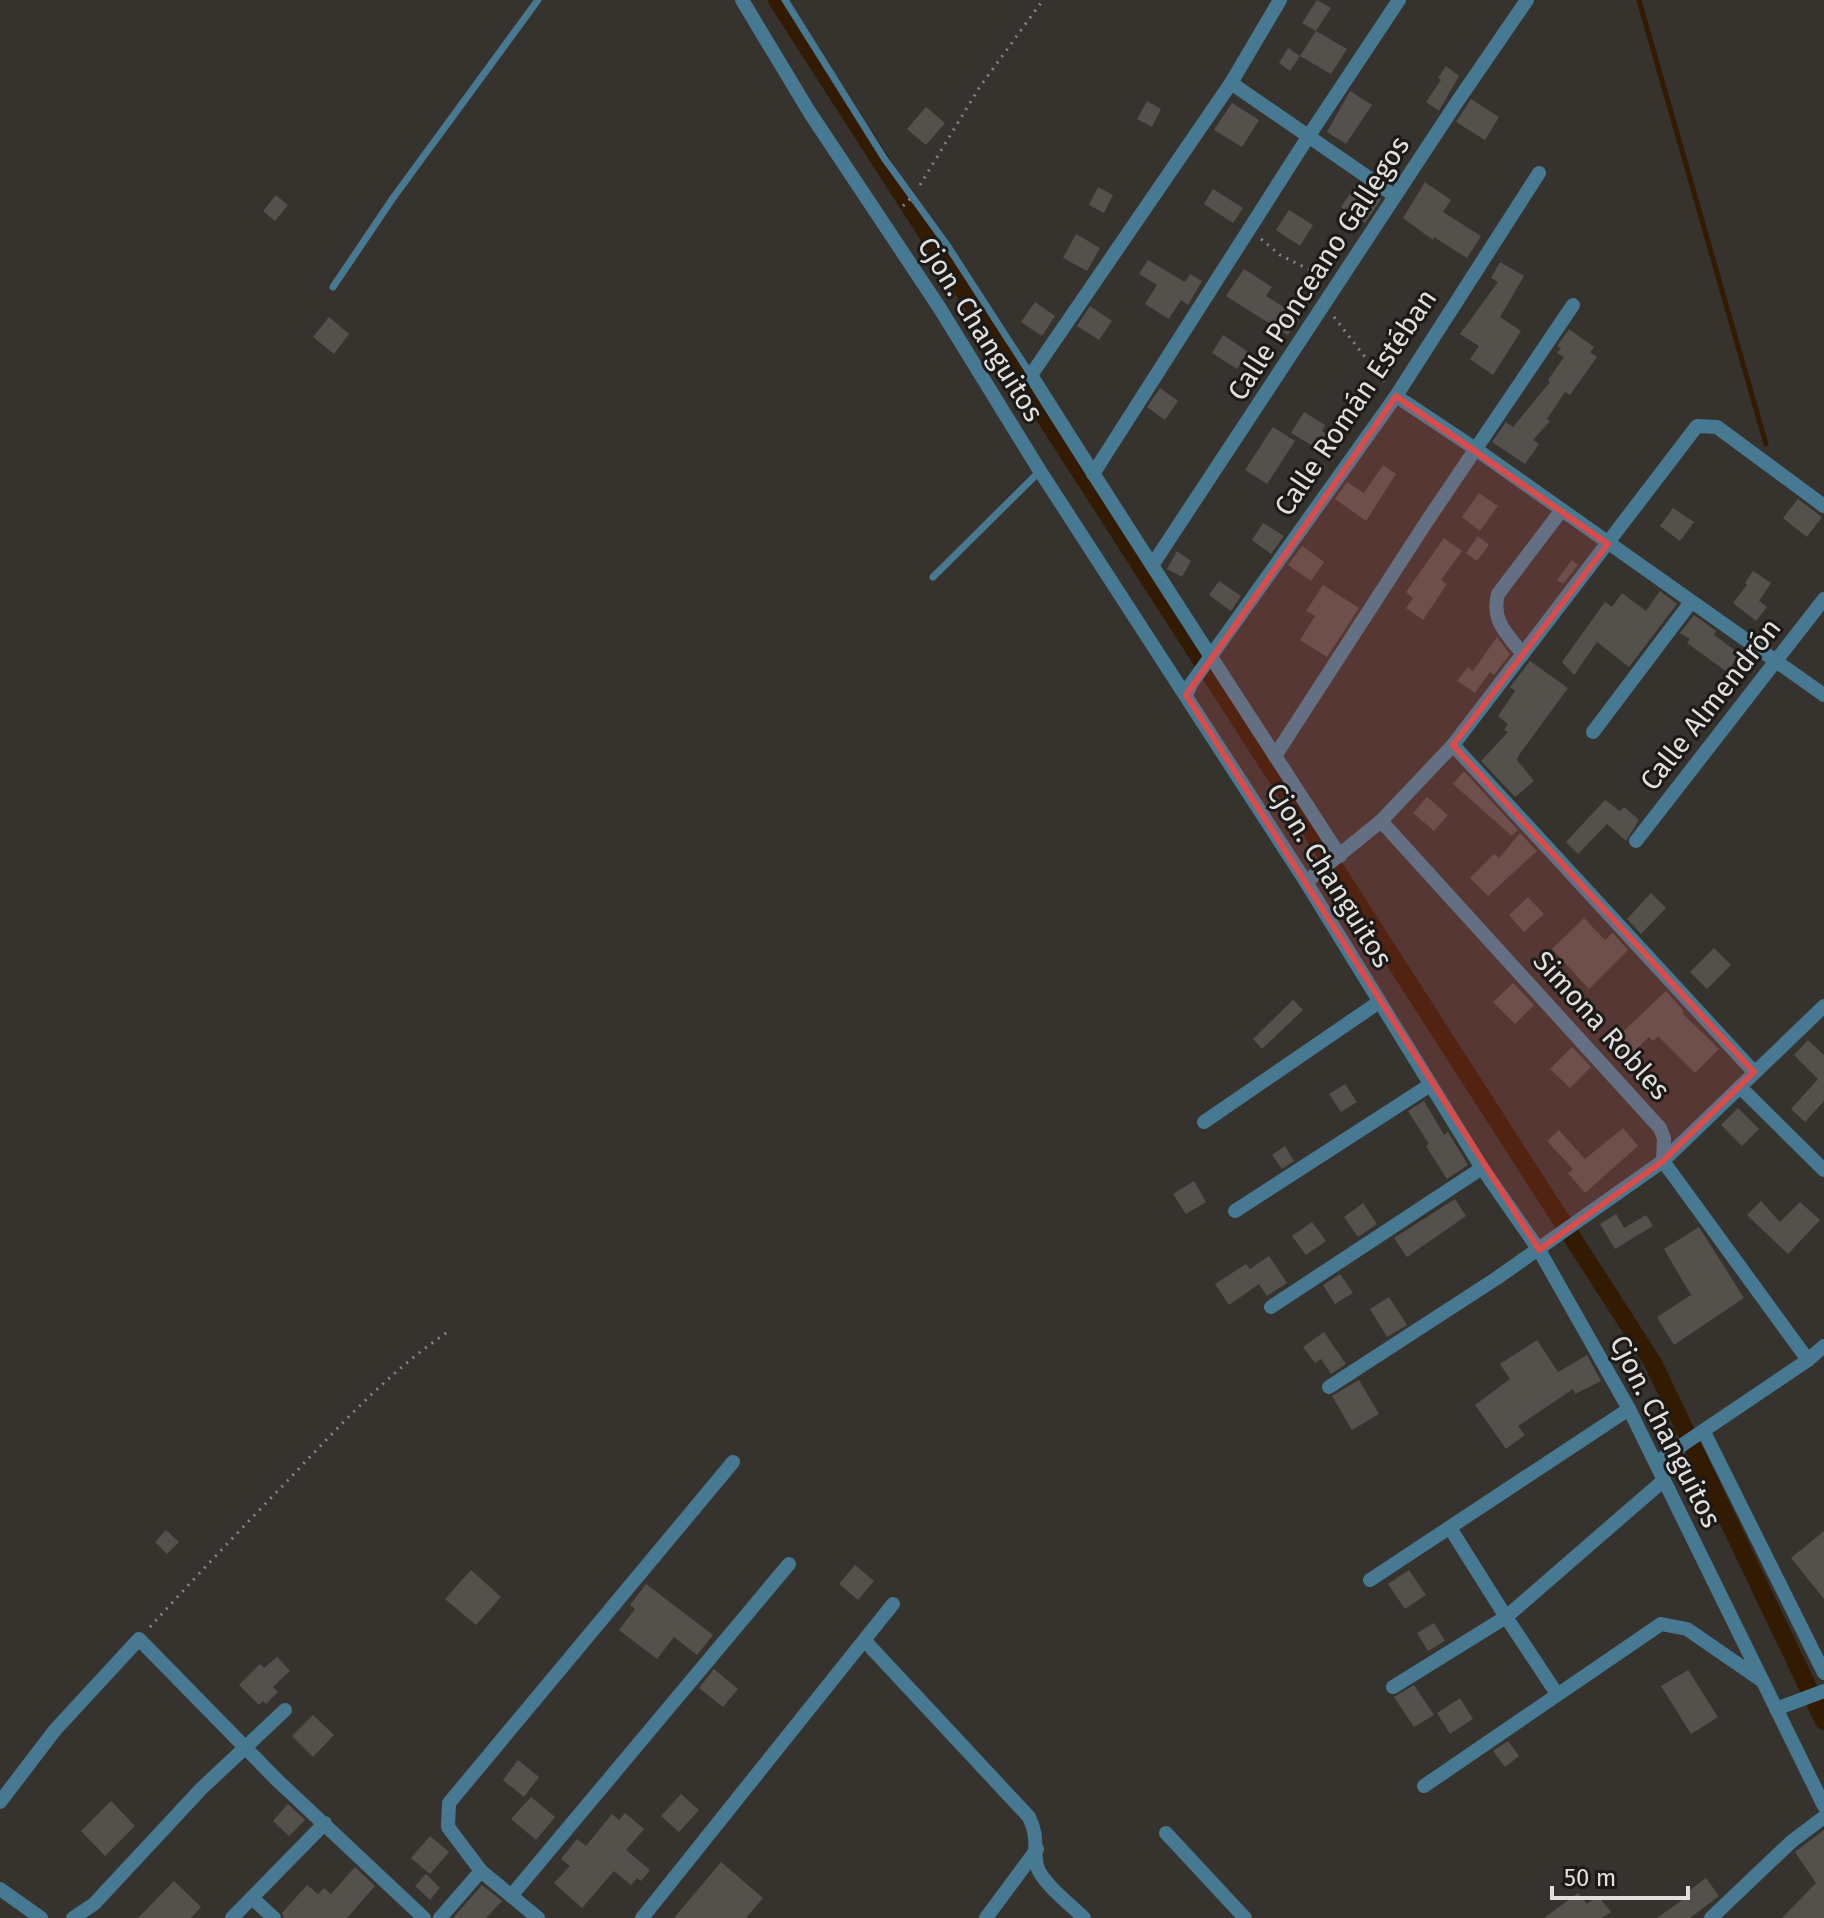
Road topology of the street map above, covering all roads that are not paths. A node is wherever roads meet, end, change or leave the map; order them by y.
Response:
1 (538, 0) edge
2 (742, 0) edge
3 (785, 0) edge
4 (1280, 0) edge
5 (1399, 0) edge
6 (1527, 0) edge
7 (1231, 83) junction
8 (1308, 137) junction
9 (1539, 173) dead end
10 (1395, 196) junction
11 (333, 287) dead end
12 (1573, 305) dead end
13 (1031, 375) junction
14 (1396, 396) junction
15 (1477, 450) junction
16 (1040, 471) junction
17 (1093, 474) junction
18 (1824, 506) edge
19 (1561, 511) junction
20 (1608, 544) junction
21 (1153, 564) junction
22 (933, 577) dead end
23 (1824, 599) edge
24 (1691, 602) junction
25 (1523, 654) junction
26 (1208, 661) junction
27 (1777, 662) junction
28 (1188, 690) junction
29 (1824, 695) edge
30 (1593, 732) dead end
31 (1453, 745) junction
32 (1275, 756) junction
33 (1381, 821) junction
34 (1636, 841) dead end
35 (1336, 858) junction
36 (1312, 878) junction
37 (1379, 1002) junction
38 (1822, 1012) edge
39 (1754, 1072) junction
40 (1430, 1085) junction
41 (1740, 1087) junction
42 (1204, 1122) dead end
43 (1663, 1161) junction
44 (1482, 1168) junction
45 (1824, 1170) edge
46 (1235, 1211) dead end
47 (1539, 1250) junction
48 (1271, 1307) dead end
49 (1824, 1346) edge
50 (1808, 1360) junction
51 (1329, 1387) dead end
52 (1629, 1409) junction
53 (1701, 1434) junction
54 (1662, 1459) junction
55 (733, 1462) dead end
56 (1664, 1480) junction
57 (1450, 1528) junction
58 (789, 1564) dead end
59 (1370, 1580) dead end
60 (893, 1604) dead end
61 (1506, 1617) junction
62 (865, 1641) junction
63 (1824, 1673) edge
64 (1761, 1681) junction
65 (1393, 1687) dead end
66 (1824, 1691) edge
67 (1557, 1694) junction
68 (1776, 1709) junction
69 (285, 1710) dead end
70 (243, 1746) junction
71 (1424, 1786) dead end
72 (0, 1802) edge
73 (1824, 1806) edge
74 (1824, 1817) edge
75 (325, 1823) junction
76 (1166, 1833) dead end
77 (1037, 1849) junction
78 (481, 1871) junction
79 (0, 1889) edge
80 (511, 1896) junction
81 (252, 1898) junction
82 (41, 1918) edge
83 (73, 1918) edge
84 (232, 1918) edge
85 (274, 1918) edge
86 (424, 1918) edge
87 (440, 1918) edge
88 (538, 1918) edge
89 (642, 1918) edge
90 (986, 1918) edge
91 (1084, 1918) edge
92 (1245, 1918) edge
93 (1711, 1918) edge

1 - 11 lane
2 - 16 street, Cjon. Changuitos
3 - 13 lane
4 - 7 street
5 - 8 street
6 - 10 street, Calle Ponceano Gallegos
7 - 8 street
7 - 13 street
8 - 10 street
8 - 17 street
9 - 14 street, Calle Román Estéban
10 - 21 street, Calle Ponceano Gallegos
12 - 15 street
13 - 17 street
14 - 15 street
14 - 26 street, Calle Román Estéban
15 - 19 street
15 - 32 street
16 - 22 lane
16 - 28 street, Cjon. Changuitos
17 - 21 street
18 - 20 street
19 - 20 street
19 - 25 street
20 - 24 street
20 - 25 street
21 - 26 street
23 - 27 street, Calle Almendrón
24 - 27 street
24 - 30 street
25 - 31 street
26 - 28 street, Calle Román Estéban
26 - 32 street
27 - 29 street
27 - 34 street, Calle Almendrón
28 - 36 street, Cjon. Changuitos
31 - 33 street
31 - 39 street
32 - 35 street
33 - 35 street
33 - 43 street, Simona Robles
35 - 36 street
36 - 37 street, Cjon. Changuitos
37 - 40 street, Cjon. Changuitos
37 - 42 street
38 - 39 street
39 - 41 street
40 - 44 street, Cjon. Changuitos
40 - 46 street
41 - 43 street
41 - 45 street
43 - 47 street
43 - 50 street, Simona Robles
44 - 47 street, Cjon. Changuitos
44 - 48 street
47 - 51 street
47 - 52 street, Cjon. Changuitos
49 - 50 street
50 - 53 street
52 - 54 street, Cjon. Changuitos
52 - 57 street
53 - 54 street
53 - 63 street, Cjon. Changuitos
54 - 56 street, Cjon. Changuitos
55 - 78 street
56 - 61 street
56 - 64 street, Cjon. Changuitos
57 - 59 street
57 - 61 street
58 - 80 street
60 - 62 street
61 - 65 street
61 - 67 street
62 - 77 street
62 - 89 street
64 - 67 street
64 - 68 street, Cjon. Changuitos
66 - 68 street
67 - 71 street
68 - 73 street, Cjon. Changuitos
69 - 70 street
70 - 72 street
70 - 75 street
70 - 83 street
74 - 93 street
75 - 81 street
75 - 86 street
76 - 92 street
77 - 90 street
77 - 91 street
78 - 80 street
78 - 87 street
79 - 82 street
80 - 88 street
81 - 84 street
81 - 85 street

